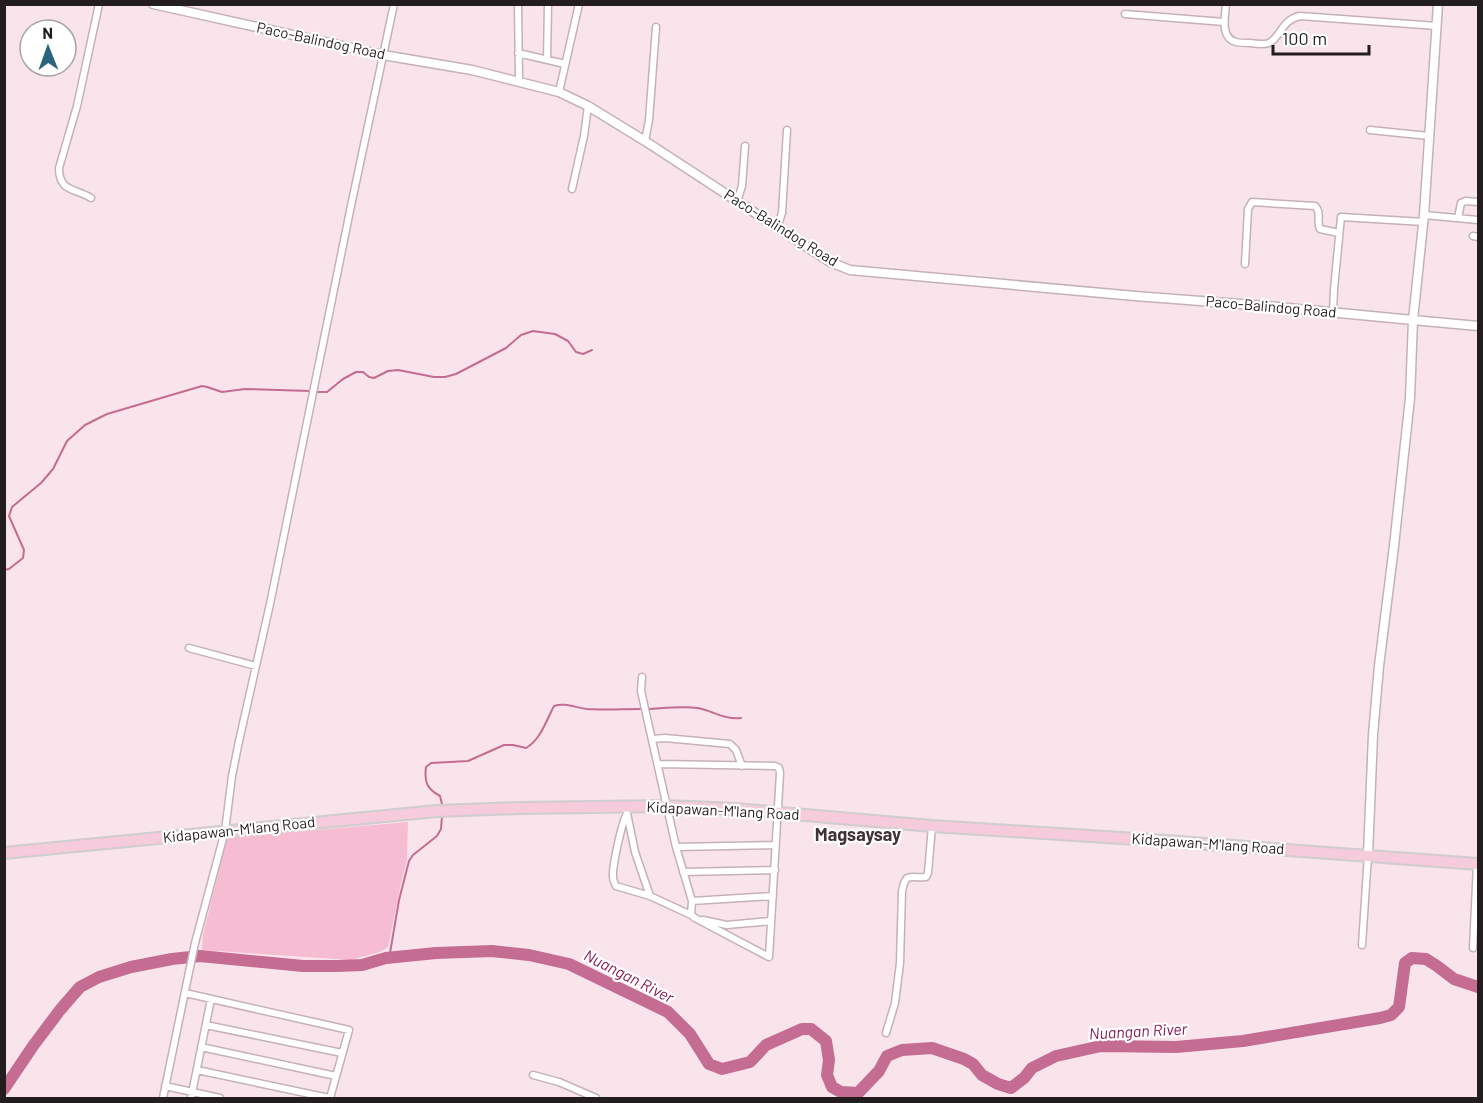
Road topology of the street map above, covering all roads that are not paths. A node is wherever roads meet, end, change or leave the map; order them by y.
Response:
1 (99, 4) edge
2 (394, 4) edge
3 (518, 4) edge
4 (548, 4) edge
5 (579, 4) edge
6 (1226, 4) edge
7 (1438, 4) edge
8 (157, 5) edge
9 (1125, 14) dead end
10 (1224, 22) junction
11 (1437, 26) junction
12 (656, 27) dead end
13 (518, 53) junction
14 (383, 55) junction
15 (547, 60) junction
16 (565, 64) junction
17 (519, 80) junction
18 (559, 92) junction
19 (588, 106) junction
20 (787, 130) dead end
21 (1370, 130) dead end
22 (1429, 136) junction
23 (645, 141) junction
24 (746, 146) dead end
25 (573, 189) dead end
26 (91, 198) dead end
27 (737, 202) junction
28 (1479, 202) edge
29 (1424, 218) junction
30 (1458, 218) junction
31 (1479, 220) edge
32 (777, 228) junction
33 (1339, 232) junction
34 (1245, 264) dead end
35 (1333, 312) junction
36 (1413, 321) junction
37 (1479, 326) edge
38 (189, 648) dead end
39 (256, 666) junction
40 (642, 677) dead end
41 (652, 739) junction
42 (658, 764) junction
43 (742, 766) junction
44 (667, 806) junction
45 (626, 810) junction
46 (777, 813) junction
47 (932, 826) junction
48 (225, 831) junction
49 (776, 845) junction
50 (676, 847) junction
51 (4, 853) edge
52 (1368, 855) junction
53 (1478, 864) edge
54 (775, 870) junction
55 (683, 872) junction
56 (650, 896) junction
57 (773, 896) junction
58 (692, 901) junction
59 (693, 916) junction
60 (771, 921) junction
61 (1362, 945) dead end
62 (1473, 948) dead end
63 (184, 993) junction
64 (211, 999) junction
65 (206, 1024) junction
66 (886, 1033) dead end
67 (201, 1047) junction
68 (342, 1053) junction
69 (196, 1070) junction
70 (533, 1075) dead end
71 (336, 1076) junction
72 (165, 1086) junction
73 (192, 1095) edge
74 (163, 1098) edge
75 (220, 1098) edge
76 (330, 1098) edge
77 (596, 1098) edge

1 - 26 street
2 - 14 street
3 - 13 street
4 - 15 street
5 - 16 street
6 - 10 street
7 - 11 street
8 - 14 street, Paco-Balindog Road
9 - 10 street
10 - 11 street
11 - 22 street
12 - 23 street
13 - 15 street
13 - 17 street
14 - 17 street, Paco-Balindog Road
14 - 39 street
15 - 16 street
16 - 18 street
17 - 18 street, Paco-Balindog Road
18 - 19 street, Paco-Balindog Road
19 - 23 street, Paco-Balindog Road
19 - 25 street
20 - 32 street
21 - 22 street
22 - 29 street
23 - 27 street, Paco-Balindog Road
24 - 27 street
27 - 32 street, Paco-Balindog Road
28 - 30 street
29 - 30 street
29 - 33 street
29 - 36 street
30 - 31 street
32 - 35 street, Paco-Balindog Road
33 - 34 street
33 - 35 street
35 - 36 street, Paco-Balindog Road
36 - 37 street, Paco-Balindog Road
36 - 52 street
38 - 39 street
39 - 48 street
40 - 41 street
41 - 42 street
41 - 43 street
42 - 43 street
42 - 44 street
43 - 46 street
44 - 45 main road, Kidapawan-M'lang Road
44 - 46 main road, Kidapawan-M'lang Road
44 - 50 street
45 - 48 main road, Kidapawan-M'lang Road
45 - 56 street
45 - 56 street
46 - 47 main road, Kidapawan-M'lang Road
46 - 49 street
47 - 52 main road, Kidapawan-M'lang Road
47 - 66 street
48 - 51 main road, Kidapawan-M'lang Road
48 - 63 street
49 - 50 street
49 - 54 street
50 - 55 street
52 - 53 main road, Kidapawan-M'lang Road
52 - 61 street
53 - 62 street
54 - 55 street
54 - 57 street
55 - 58 street
56 - 59 street
57 - 58 street
57 - 60 street
58 - 59 street
59 - 60 street
59 - 60 street
63 - 64 street
63 - 72 street
64 - 65 street
64 - 68 street
65 - 67 street
65 - 68 street
67 - 69 street
67 - 71 street
68 - 71 street
69 - 73 street
69 - 76 street
70 - 77 street
71 - 76 street
72 - 73 street
72 - 74 street
73 - 75 street

